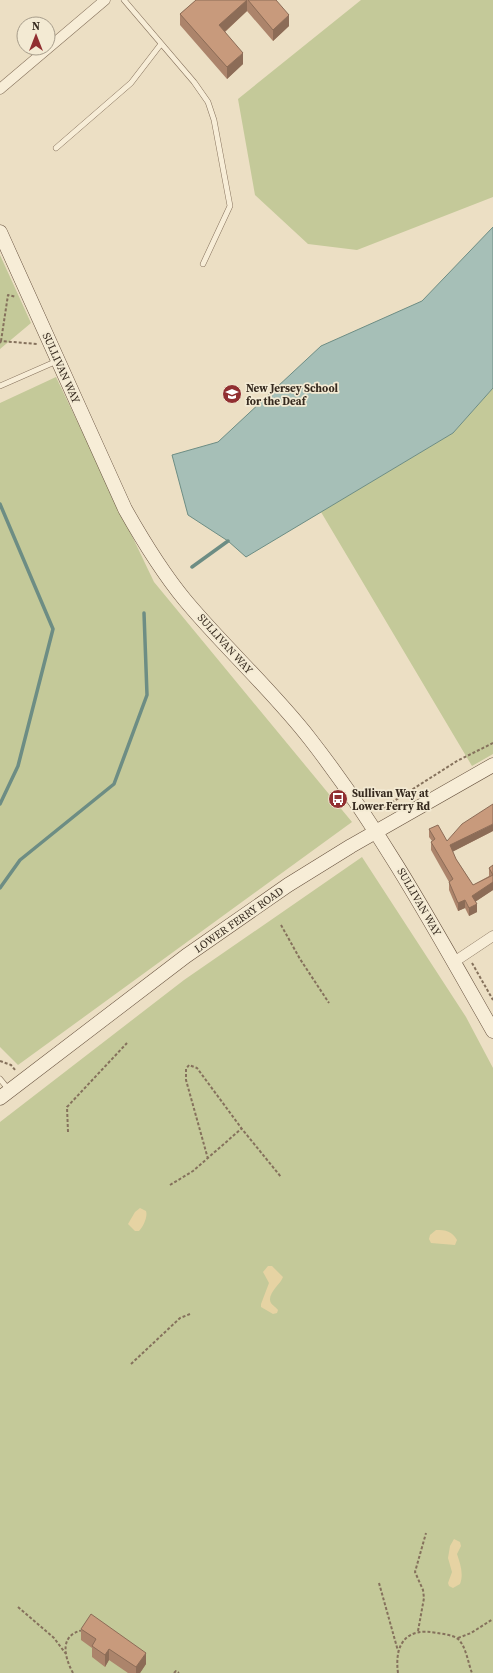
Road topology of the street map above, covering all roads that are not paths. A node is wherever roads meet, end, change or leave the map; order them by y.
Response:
1 (105, 0) edge
2 (124, 0) edge
3 (161, 44) junction
4 (0, 90) edge
5 (56, 148) dead end
6 (0, 232) edge
7 (203, 264) dead end
8 (58, 360) junction
9 (0, 386) edge
10 (493, 765) edge
11 (377, 831) junction
12 (493, 936) edge
13 (454, 962) junction
14 (493, 1031) edge
15 (0, 1079) edge
16 (4, 1094) edge

1 - 4 street
2 - 3 lane
3 - 5 lane
3 - 7 lane
6 - 8 main road, SULLIVAN WAY
8 - 9 lane
8 - 11 main road, SULLIVAN WAY
10 - 11 main road, LOWER FERRY ROAD
11 - 13 main road, SULLIVAN WAY
11 - 16 main road, LOWER FERRY ROAD
12 - 13 street
13 - 14 main road, SULLIVAN WAY
15 - 16 lane

